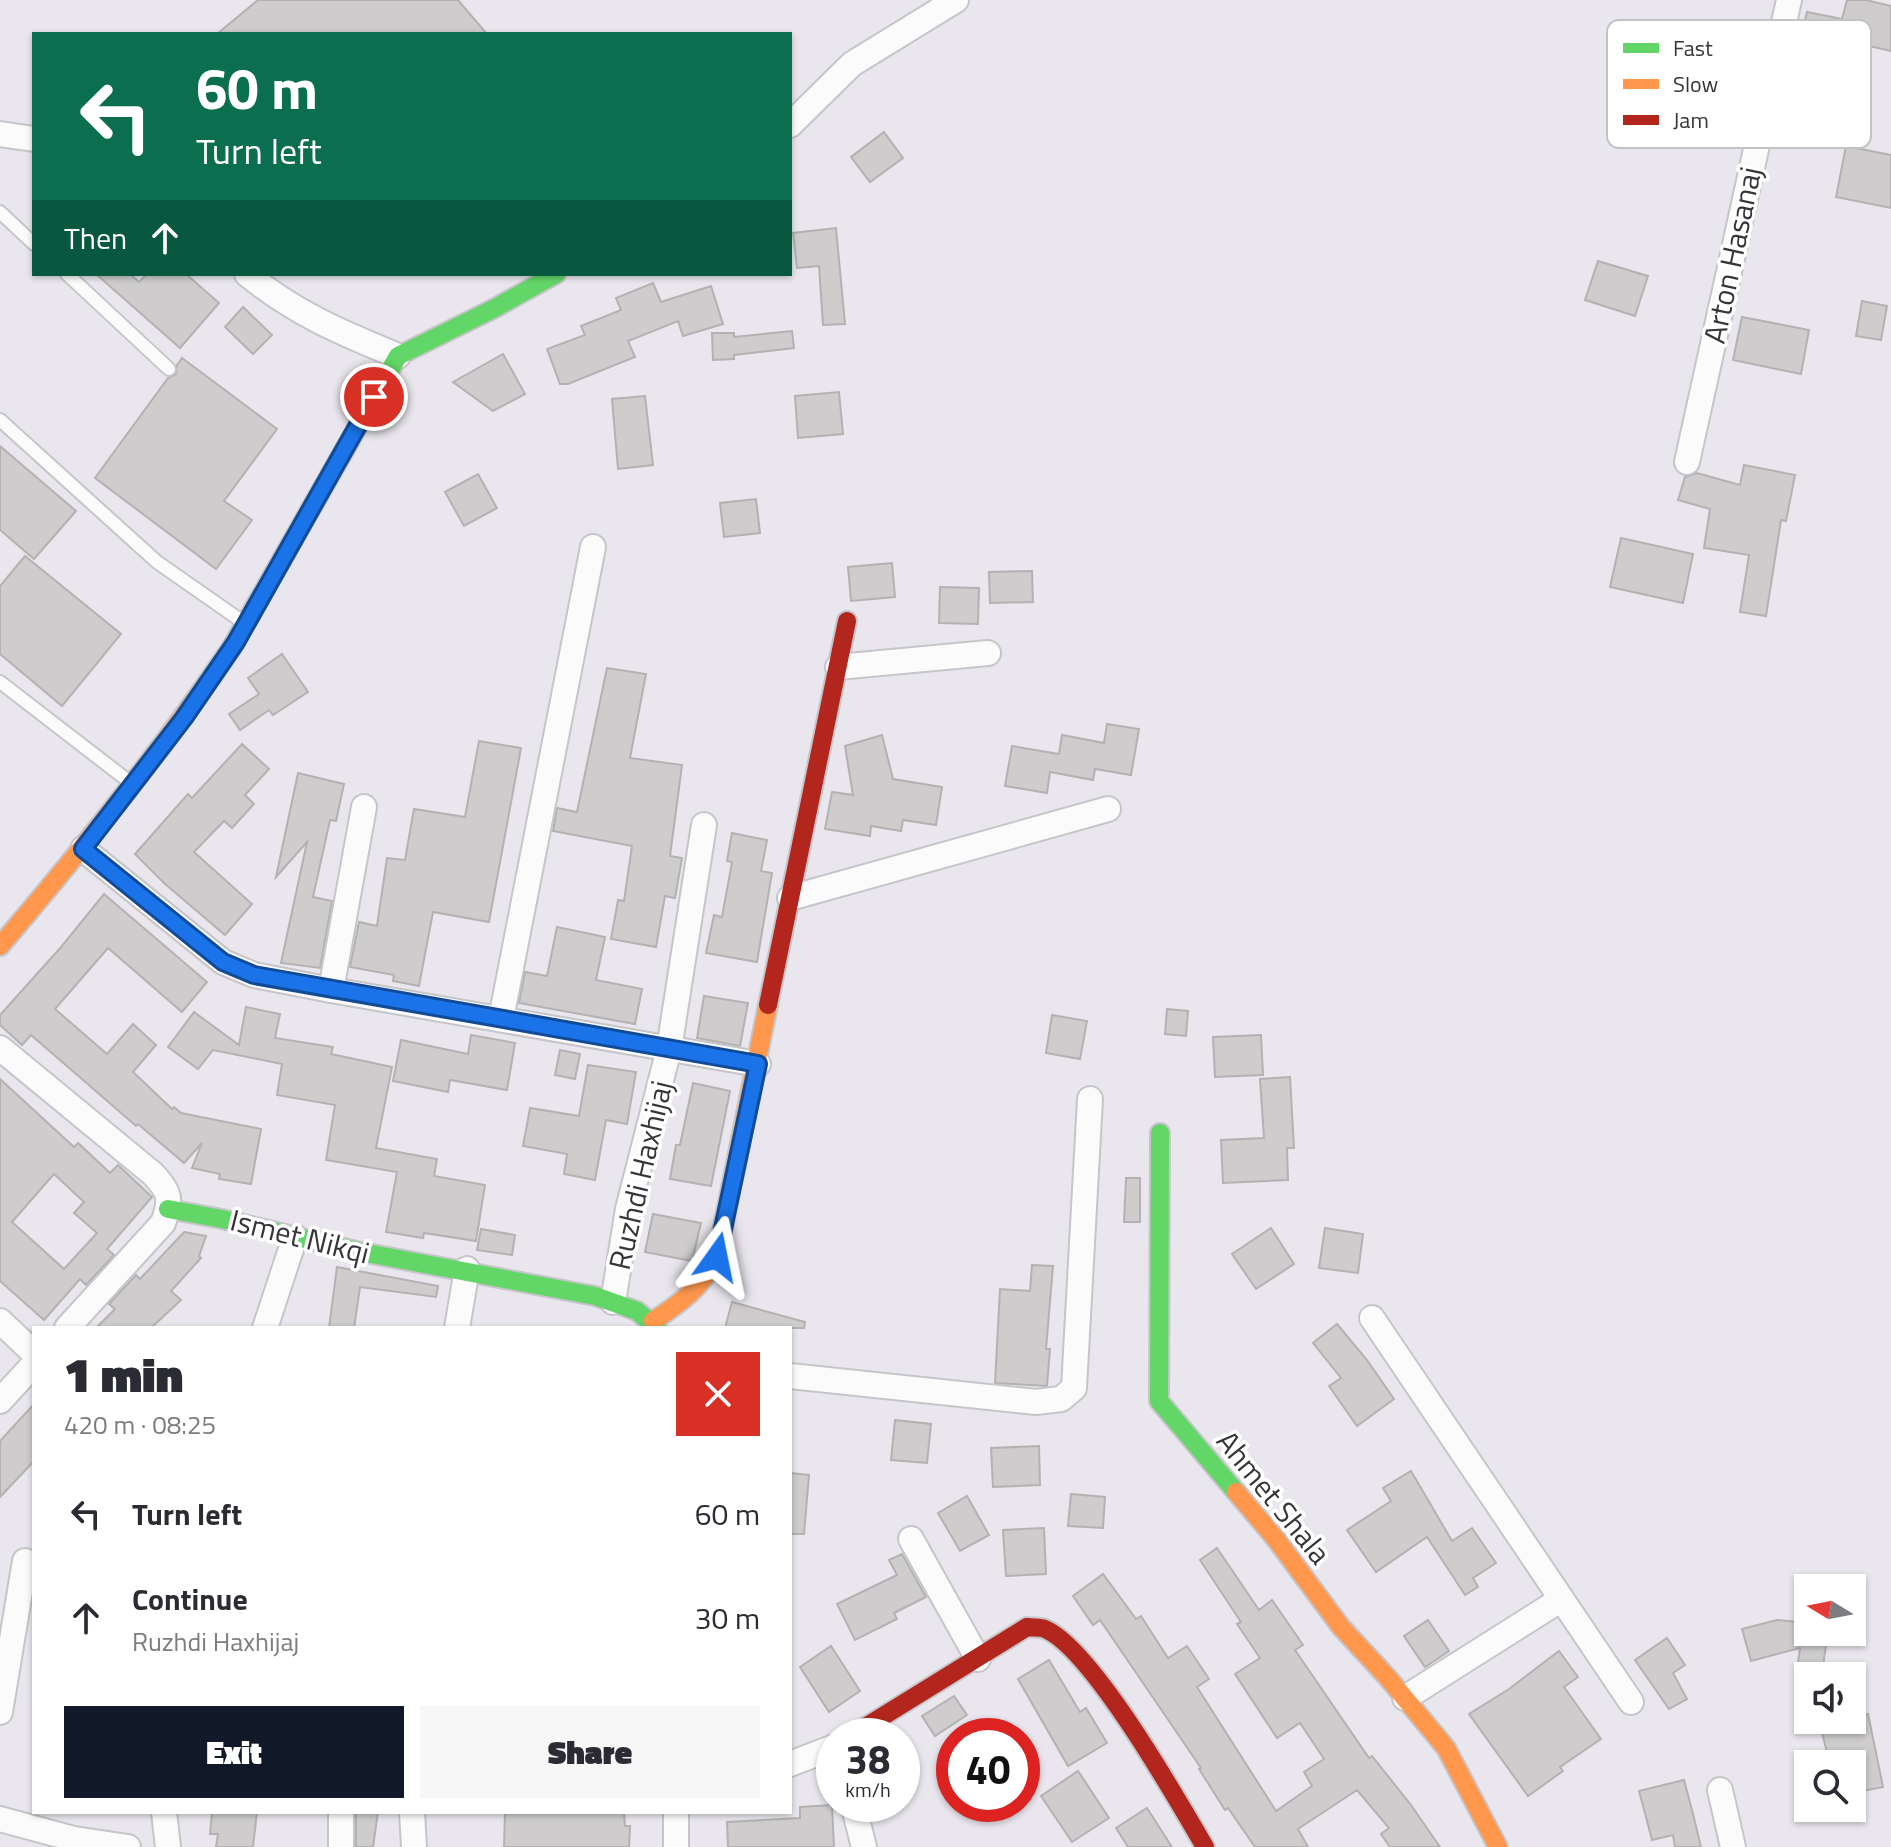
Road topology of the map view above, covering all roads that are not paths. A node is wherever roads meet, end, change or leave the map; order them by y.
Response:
1 (956, 0) edge
2 (1789, 0) edge
3 (1785, 20) edge
4 (792, 123) edge
5 (0, 134) edge
6 (32, 139) edge
7 (1756, 148) edge
8 (0, 212) edge
9 (32, 242) edge
10 (69, 276) edge
11 (249, 276) edge
12 (552, 276) edge
13 (398, 356) junction
14 (169, 369) dead end
15 (0, 420) edge
16 (1687, 462) dead end
17 (593, 547) dead end
18 (847, 621) dead end
19 (244, 624) junction
20 (988, 653) dead end
21 (838, 667) junction
22 (0, 682) edge
23 (133, 785) junction
24 (364, 807) dead end
25 (1108, 809) dead end
26 (704, 825) dead end
27 (83, 849) junction
28 (790, 898) junction
29 (0, 946) edge
30 (331, 990) junction
31 (501, 1019) junction
32 (0, 1048) edge
33 (669, 1049) junction
34 (758, 1064) junction
35 (1090, 1099) dead end
36 (1160, 1133) dead end
37 (168, 1209) junction
38 (295, 1237) junction
39 (467, 1269) junction
40 (613, 1302) junction
41 (1372, 1318) dead end
42 (0, 1321) edge
43 (655, 1324) edge
44 (69, 1326) edge
45 (266, 1326) edge
46 (457, 1326) edge
47 (32, 1351) edge
48 (32, 1366) edge
49 (792, 1376) edge
50 (0, 1401) edge
51 (911, 1539) dead end
52 (25, 1561) dead end
53 (1560, 1600) junction
54 (978, 1659) junction
55 (1405, 1698) junction
56 (1631, 1702) dead end
57 (0, 1712) edge
58 (881, 1718) edge
59 (816, 1757) edge
60 (792, 1763) edge
61 (1720, 1790) dead end
62 (164, 1814) edge
63 (341, 1814) edge
64 (412, 1814) edge
65 (676, 1814) edge
66 (0, 1819) edge
67 (858, 1822) edge
68 (128, 1847) edge
69 (168, 1847) edge
70 (341, 1847) edge
71 (414, 1847) edge
72 (676, 1847) edge
73 (864, 1847) edge
74 (1205, 1847) edge
75 (1498, 1847) edge
76 (1733, 1847) edge

1 - 4 street
2 - 3 street, Arton Hasanaj
5 - 6 street
7 - 16 street, Arton Hasanaj
8 - 9 lane
10 - 14 lane
11 - 13 street
12 - 13 street
13 - 19 street
15 - 19 lane
17 - 31 street
18 - 21 street
19 - 23 street
20 - 21 street
21 - 28 street
22 - 23 lane
23 - 27 street
24 - 30 street
25 - 28 street
26 - 33 street, Ruzhdi Haxhijaj
27 - 29 street
27 - 30 street, Ruzhdi Haxhijaj
28 - 34 street
30 - 31 street, Ruzhdi Haxhijaj
31 - 33 street, Ruzhdi Haxhijaj
32 - 37 street
33 - 34 street
33 - 40 street, Ruzhdi Haxhijaj
34 - 43 street
35 - 49 street
36 - 55 street, Ahmet Shala
37 - 38 street, Ismet Nikqi
37 - 44 street
38 - 39 street, Ismet Nikqi
38 - 45 street
39 - 40 street, Ismet Nikqi
39 - 46 street
40 - 43 street, Ismet Nikqi
41 - 53 street
42 - 47 street
48 - 50 street
51 - 54 street
52 - 57 street
53 - 55 street
53 - 56 street
54 - 58 street
54 - 74 street
55 - 75 street, Ahmet Shala
59 - 60 street
61 - 76 street
62 - 69 street
63 - 70 street
64 - 71 street
65 - 72 street
66 - 68 street
67 - 73 street

